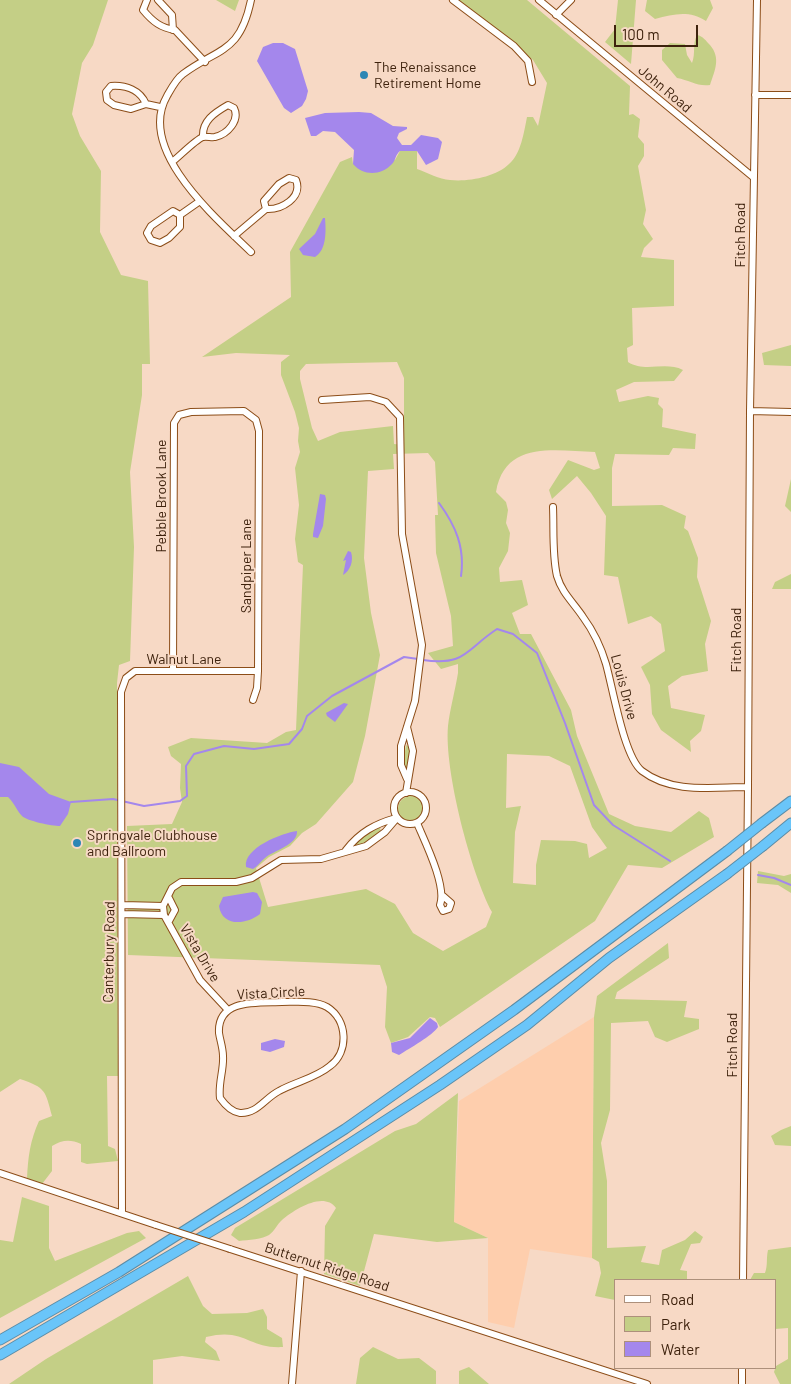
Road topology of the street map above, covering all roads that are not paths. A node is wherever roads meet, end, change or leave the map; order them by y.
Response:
1 (147, 0) edge
2 (158, 0) edge
3 (252, 0) edge
4 (453, 0) edge
5 (539, 0) edge
6 (570, 0) edge
7 (757, 0) edge
8 (556, 15) junction
9 (173, 30) junction
10 (205, 62) junction
11 (532, 82) dead end
12 (755, 95) junction
13 (791, 95) edge
14 (146, 104) junction
15 (160, 108) junction
16 (203, 137) junction
17 (172, 162) junction
18 (753, 177) junction
19 (200, 200) junction
20 (266, 209) junction
21 (180, 215) junction
22 (234, 236) junction
23 (251, 252) dead end
24 (322, 400) dead end
25 (750, 411) junction
26 (791, 412) edge
27 (259, 431) joint
28 (553, 507) dead end
29 (173, 670) junction
30 (258, 671) junction
31 (121, 692) joint
32 (253, 700) dead end
33 (407, 726) junction
34 (407, 779) junction
35 (748, 787) junction
36 (406, 793) junction
37 (791, 801) edge
38 (397, 818) junction
39 (418, 823) junction
40 (791, 823) edge
41 (346, 850) junction
42 (443, 896) dead end
43 (168, 898) junction
44 (123, 905) junction
45 (163, 906) junction
46 (122, 914) junction
47 (164, 915) junction
48 (169, 921) junction
49 (227, 1010) junction
50 (0, 1173) edge
51 (122, 1213) junction
52 (301, 1271) junction
53 (743, 1279) edge
54 (0, 1340) edge
55 (0, 1355) edge
56 (742, 1369) edge
57 (292, 1384) edge
58 (647, 1384) edge
59 (742, 1384) edge

1 - 9 street
2 - 9 street
3 - 10 street
4 - 11 street
5 - 8 street, John Road
6 - 8 street
7 - 12 street, Fitch Road
8 - 18 street, John Road
9 - 10 street
10 - 15 street
12 - 13 street
12 - 18 street, Fitch Road
14 - 14 street
14 - 15 street
15 - 17 street
16 - 16 street
16 - 17 street
17 - 19 street
18 - 25 street, Fitch Road
19 - 21 street
19 - 22 street
20 - 20 street
20 - 22 street
21 - 21 street
22 - 23 street
24 - 33 street
25 - 26 street
25 - 35 street, Fitch Road
27 - 29 street, Pebble Brook Lane
27 - 30 street, Sandpiper Lane
28 - 35 street, Louis Drive
29 - 30 street, Walnut Lane
29 - 31 street, Walnut Lane
30 - 32 street, Sandpiper Lane
31 - 44 street, Canterbury Road
33 - 34 street
33 - 34 street
34 - 36 street
35 - 53 street, Fitch Road
36 - 38 street
36 - 39 street
37 - 54 highway, bridge
38 - 39 street
38 - 41 street
38 - 41 street
39 - 42 street
40 - 55 highway, bridge
41 - 43 street
43 - 45 street
43 - 48 street
44 - 45 street
44 - 46 street, Canterbury Road
45 - 47 street
46 - 47 street, Vista Drive
46 - 51 street, Canterbury Road
47 - 48 street, Vista Drive
48 - 49 street, Vista Drive
49 - 49 street, Vista Circle
50 - 51 street, Butternut Ridge Road
51 - 52 street, Butternut Ridge Road, bridge
52 - 57 street
52 - 58 street, Butternut Ridge Road
56 - 59 street

